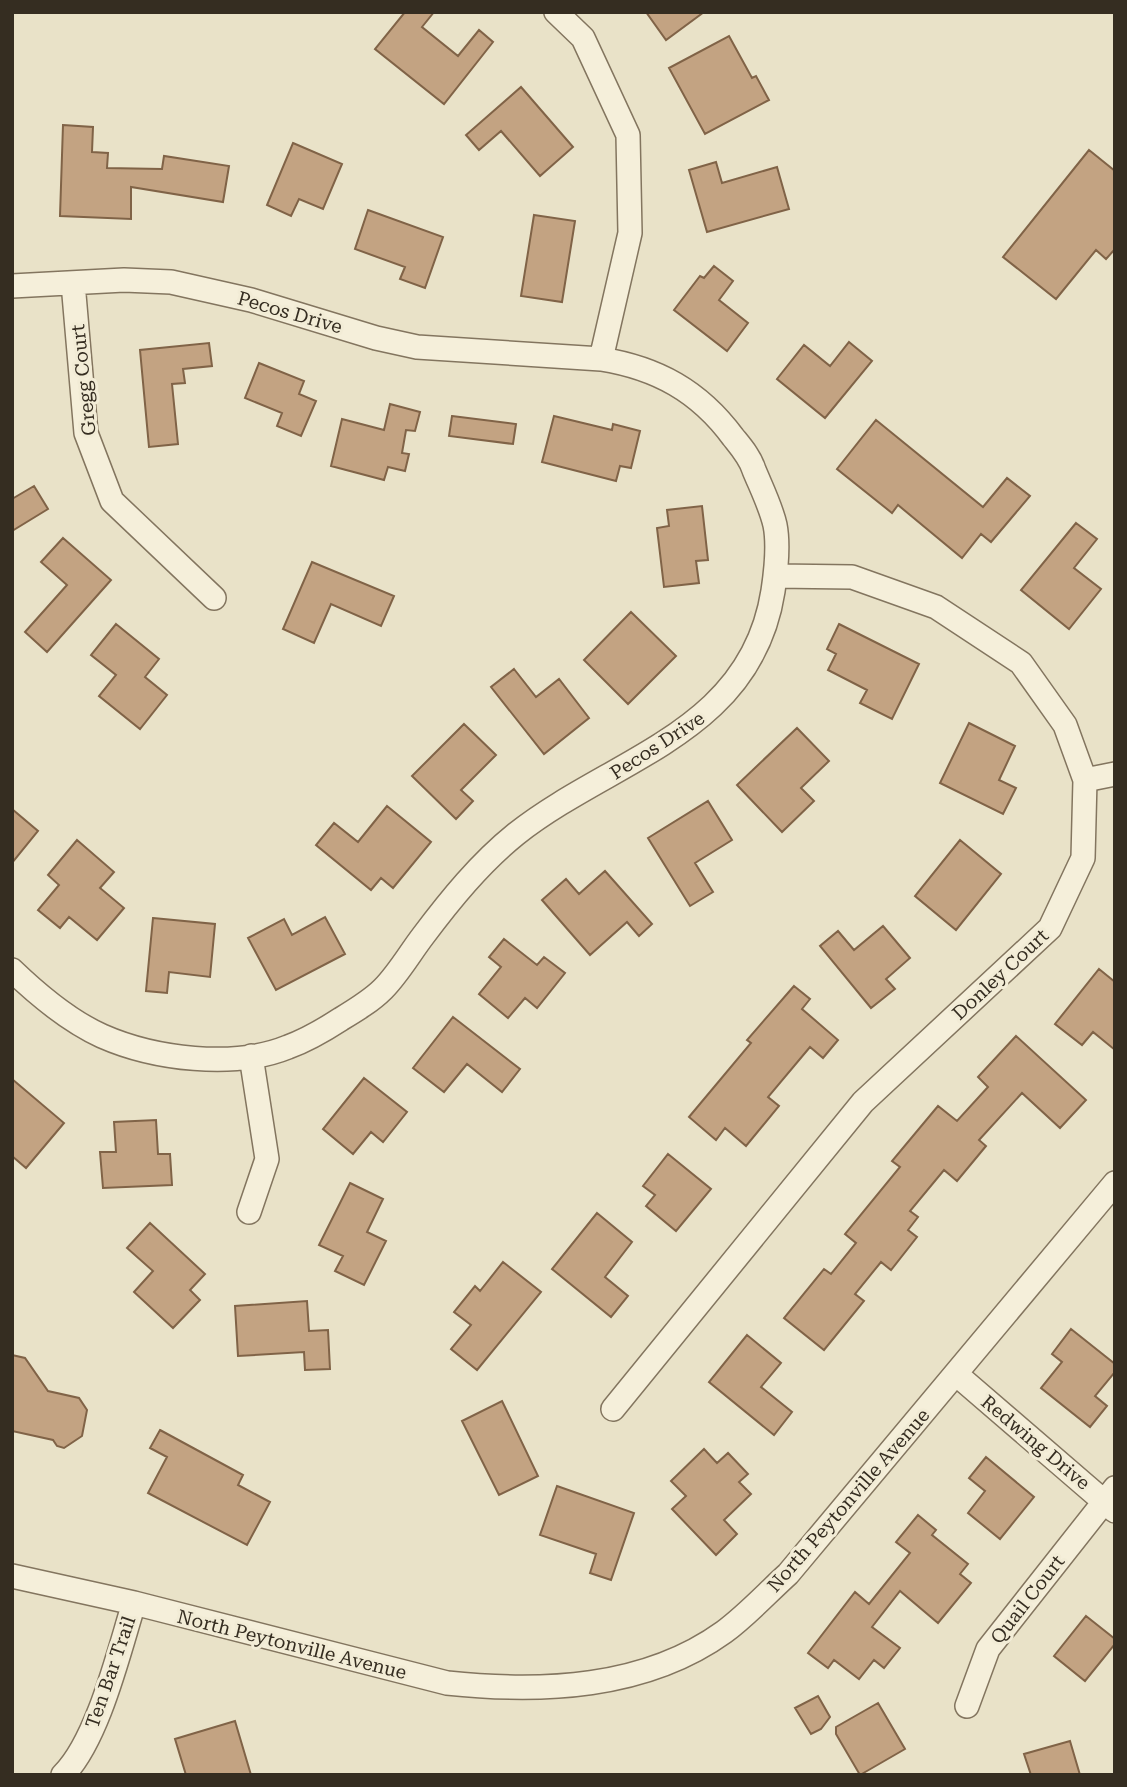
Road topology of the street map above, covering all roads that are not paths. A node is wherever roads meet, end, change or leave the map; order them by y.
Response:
1 (556, 12) edge
2 (73, 283) junction
3 (12, 286) edge
4 (601, 359) junction
5 (775, 576) junction
6 (214, 598) dead end
7 (1115, 774) edge
8 (1085, 780) junction
9 (12, 970) edge
10 (251, 1056) junction
11 (1115, 1183) edge
12 (248, 1212) dead end
13 (956, 1374) junction
14 (613, 1409) dead end
15 (1111, 1500) edge
16 (12, 1576) edge
17 (134, 1603) junction
18 (967, 1706) dead end
19 (64, 1774) edge

1 - 4 street
2 - 3 street, Pecos Drive
2 - 4 street, Pecos Drive
2 - 6 street, Gregg Court
4 - 5 street, Pecos Drive
5 - 8 street, Donley Court
5 - 10 street, Pecos Drive
7 - 8 street
8 - 14 street, Donley Court
9 - 10 street, Pecos Drive
10 - 12 street
11 - 13 street, North Peytonville Avenue
13 - 15 street, Redwing Drive
13 - 17 street, North Peytonville Avenue
15 - 18 street, Quail Court
16 - 17 street, North Peytonville Avenue
17 - 19 street, Ten Bar Trail

